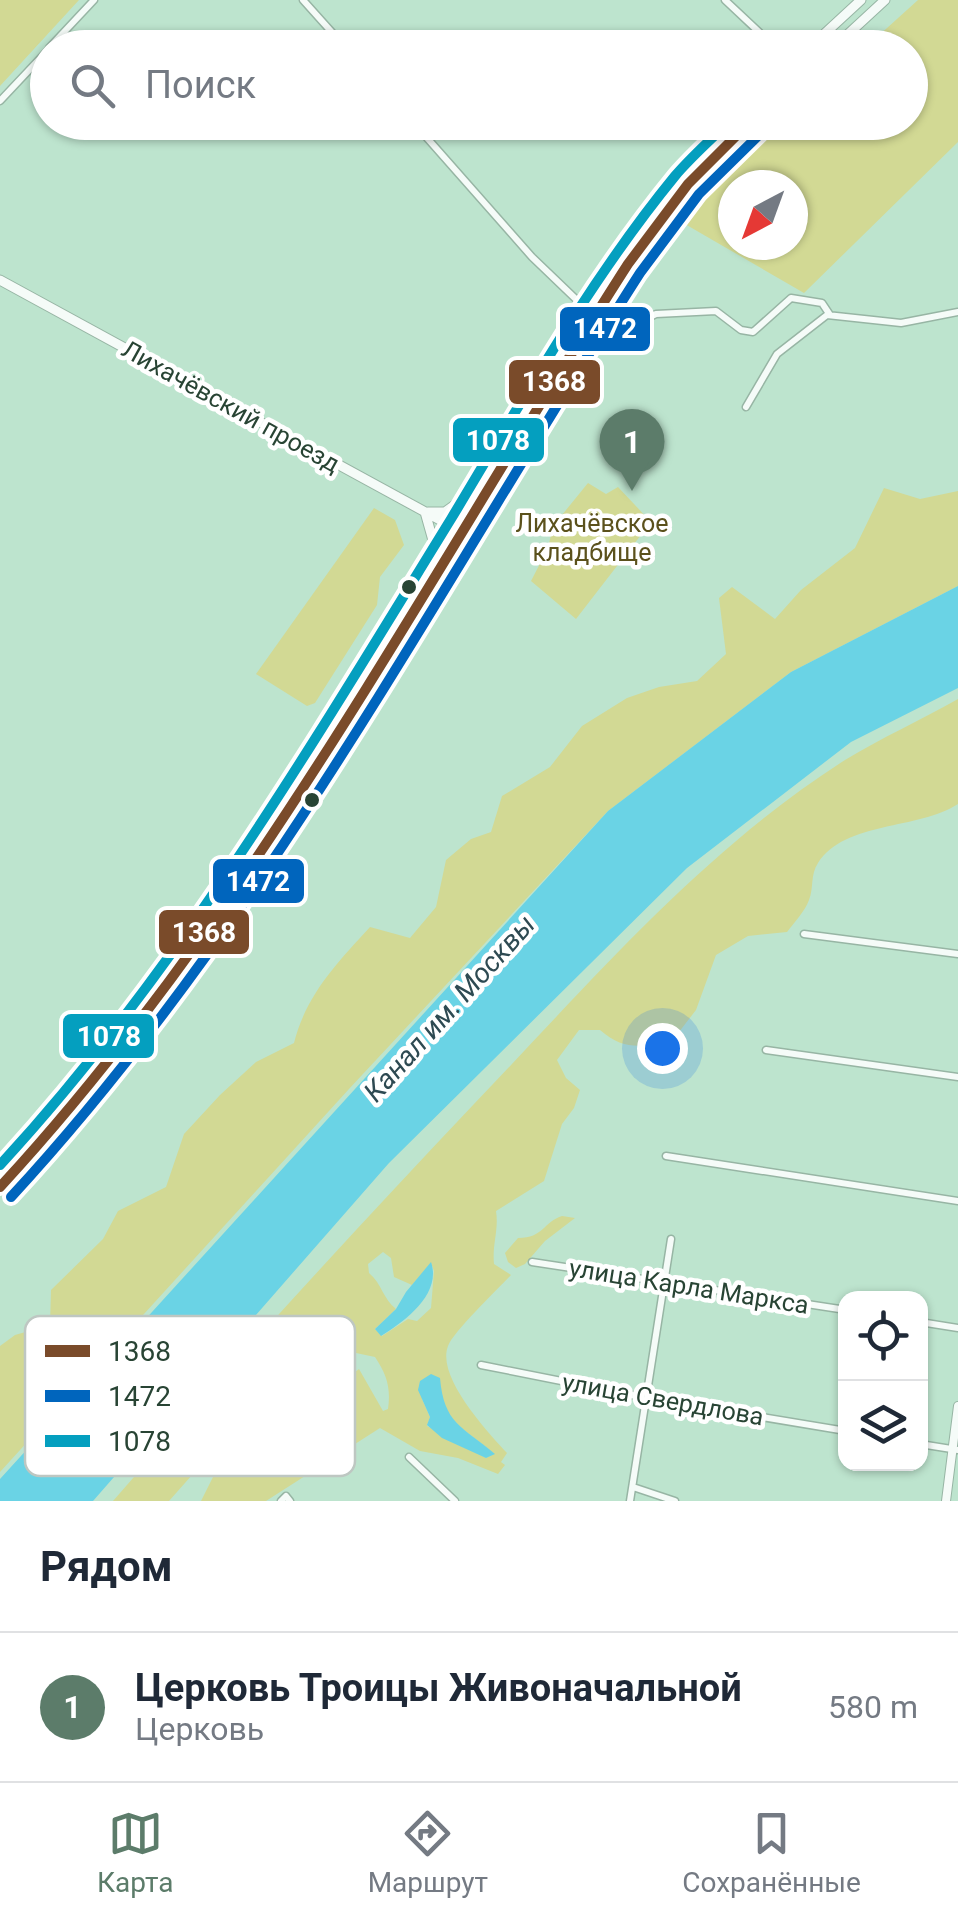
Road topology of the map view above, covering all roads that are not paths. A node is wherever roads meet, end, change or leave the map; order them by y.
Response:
1 (94, 0) edge
2 (302, 0) edge
3 (725, 0) edge
4 (862, 0) edge
5 (882, 1) edge
6 (65, 30) edge
7 (330, 30) edge
8 (757, 30) edge
9 (829, 30) edge
10 (851, 30) edge
11 (30, 68) edge
12 (0, 101) edge
13 (429, 140) edge
14 (709, 140) edge
15 (733, 140) edge
16 (0, 280) edge
17 (582, 305) junction
18 (958, 312) edge
19 (830, 315) junction
20 (594, 317) junction
21 (746, 407) dead end
22 (465, 498) junction
23 (425, 512) junction
24 (448, 525) junction
25 (462, 533) junction
26 (434, 546) junction
27 (804, 934) dead end
28 (958, 954) edge
29 (766, 1050) dead end
30 (958, 1077) edge
31 (666, 1156) dead end
32 (0, 1165) edge
33 (0, 1187) edge
34 (958, 1201) edge
35 (671, 1239) dead end
36 (532, 1262) dead end
37 (666, 1283) junction
38 (838, 1309) edge
39 (928, 1323) edge
40 (958, 1328) edge
41 (481, 1364) dead end
42 (646, 1398) junction
43 (958, 1406) edge
44 (838, 1430) edge
45 (928, 1445) edge
46 (955, 1450) edge
47 (409, 1456) dead end
48 (633, 1487) junction
49 (281, 1501) edge
50 (290, 1501) edge
51 (455, 1501) edge
52 (630, 1501) edge
53 (675, 1501) edge
54 (946, 1501) edge

1 - 6 street
2 - 7 street
3 - 8 street
4 - 9 main road
5 - 10 main road
11 - 12 street
13 - 17 street
14 - 17 main road
15 - 20 main road
16 - 23 main road, Лихачёвский проезд
17 - 22 main road
18 - 19 street
19 - 20 street
19 - 21 street
20 - 25 main road
22 - 23 main road
22 - 24 main road
23 - 24 main road, Лихачёвский проезд
23 - 26 main road
24 - 25 main road, Лихачёвский проезд
24 - 26 main road
25 - 33 main road
26 - 32 main road
27 - 28 street
29 - 30 street
31 - 34 street
35 - 37 street
36 - 37 street, улица Карла Маркса
37 - 38 street, улица Карла Маркса
37 - 42 street
39 - 40 street
41 - 42 street, улица Свердлова
42 - 44 street, улица Свердлова
42 - 48 street
43 - 46 street
45 - 46 street
46 - 54 street
47 - 51 street
48 - 52 street
48 - 53 street
49 - 50 street

